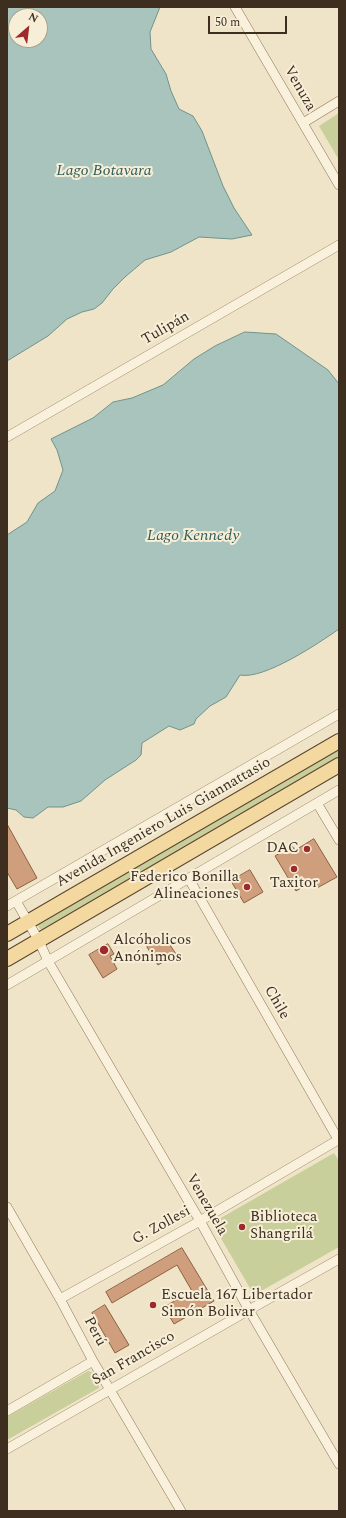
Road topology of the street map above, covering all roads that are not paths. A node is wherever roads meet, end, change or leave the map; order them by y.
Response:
1 (235, 7) edge
2 (339, 101) edge
3 (303, 123) junction
4 (339, 185) edge
5 (339, 246) edge
6 (7, 437) edge
7 (339, 714) edge
8 (339, 741) edge
9 (339, 765) edge
10 (339, 790) edge
11 (317, 803) junction
12 (339, 840) edge
13 (189, 879) junction
14 (16, 901) junction
15 (7, 906) edge
16 (28, 922) junction
17 (7, 934) edge
18 (39, 941) junction
19 (7, 959) edge
20 (48, 961) junction
21 (7, 985) edge
22 (339, 1141) edge
23 (7, 1207) edge
24 (200, 1221) junction
25 (339, 1259) edge
26 (60, 1299) junction
27 (249, 1310) junction
28 (93, 1361) junction
29 (111, 1389) junction
30 (7, 1411) edge
31 (7, 1449) edge
32 (339, 1464) edge
33 (181, 1511) edge

1 - 3 street, Venuza
2 - 3 street
3 - 4 street, Venuza
5 - 6 street, Tulipán
7 - 14 street, Avenida Ingeniero Luis Giannattasio
8 - 16 main road, Avenida Ingeniero Luis Giannattasio
9 - 18 main road
10 - 11 street
11 - 12 street
11 - 13 street
13 - 20 street
13 - 22 street, Chile
14 - 15 street, Avenida Ingeniero Luis Giannattasio
14 - 16 street, Venezuela
16 - 17 main road, Avenida Ingeniero Luis Giannattasio
16 - 18 street, Venezuela
18 - 19 main road
18 - 20 street, Venezuela
20 - 21 street
20 - 24 street, Venezuela
22 - 24 street, G. Zollesi
23 - 26 street, Perú
24 - 26 street, G. Zollesi
24 - 27 street, Venezuela
25 - 27 street, San Francisco
26 - 28 street, Perú
27 - 29 street, San Francisco
27 - 32 street, Venezuela
28 - 29 street, Perú
28 - 30 street, San Francisco
29 - 31 street, San Francisco
29 - 33 street, Perú

